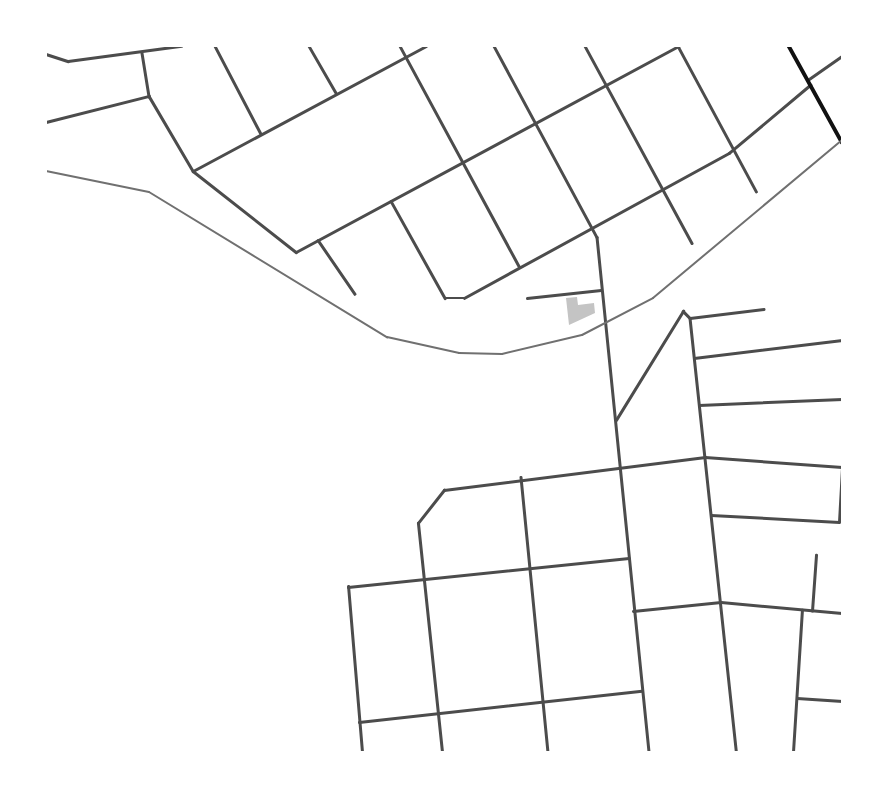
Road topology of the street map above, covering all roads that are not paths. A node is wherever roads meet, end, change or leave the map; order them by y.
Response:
1 (181, 46) edge
2 (215, 46) edge
3 (309, 46) edge
4 (400, 46) edge
5 (426, 46) edge
6 (494, 46) edge
7 (585, 46) edge
8 (678, 46) edge
9 (789, 46) edge
10 (142, 53) junction
11 (46, 54) edge
12 (842, 56) edge
13 (406, 57) junction
14 (606, 84) junction
15 (810, 85) junction
16 (336, 93) junction
17 (149, 96) junction
18 (46, 122) edge
19 (534, 122) junction
20 (261, 134) junction
21 (842, 142) edge
22 (733, 150) junction
23 (463, 161) junction
24 (193, 171) junction
25 (662, 191) junction
26 (756, 191) dead end
27 (391, 201) junction
28 (593, 227) junction
29 (318, 240) junction
30 (692, 243) dead end
31 (519, 266) junction
32 (601, 290) junction
33 (355, 294) dead end
34 (527, 298) dead end
35 (763, 309) dead end
36 (690, 318) junction
37 (842, 341) edge
38 (694, 358) junction
39 (842, 399) edge
40 (699, 405) junction
41 (616, 421) junction
42 (705, 457) junction
43 (620, 466) junction
44 (842, 467) edge
45 (520, 477) junction
46 (711, 515) junction
47 (816, 555) dead end
48 (629, 558) junction
49 (528, 571) junction
50 (424, 580) junction
51 (721, 602) junction
52 (802, 610) junction
53 (633, 611) junction
54 (811, 611) junction
55 (842, 613) edge
56 (641, 691) junction
57 (797, 698) junction
58 (542, 701) junction
59 (842, 701) edge
60 (438, 713) junction
61 (359, 722) junction
62 (362, 752) edge
63 (442, 752) edge
64 (548, 752) edge
65 (649, 752) edge
66 (736, 752) edge
67 (793, 752) edge

1 - 10 street
2 - 20 street
3 - 16 street
4 - 13 street
5 - 13 street
6 - 19 street
7 - 14 street
8 - 14 street
8 - 22 street
9 - 15 main road
10 - 11 street
10 - 17 street
12 - 15 street
13 - 16 street
13 - 23 street
14 - 19 street
14 - 25 street
15 - 21 main road
15 - 22 street
16 - 20 street
17 - 18 street
17 - 24 street
19 - 23 street
19 - 28 street
20 - 24 street
22 - 25 street
22 - 26 street
23 - 27 street
23 - 31 street
24 - 29 street
25 - 28 street
25 - 30 street
27 - 29 street
27 - 31 street
28 - 31 street
28 - 32 street
29 - 33 street
32 - 34 street
32 - 41 street
35 - 36 street
36 - 38 street
36 - 41 street
37 - 38 street
38 - 40 street
39 - 40 street
40 - 42 street
41 - 43 street
42 - 43 street
42 - 44 street
42 - 46 street
43 - 45 street
43 - 48 street
44 - 46 street
45 - 49 street
45 - 50 street
46 - 51 street
47 - 54 street
48 - 49 street
48 - 53 street
49 - 50 street
49 - 58 street
50 - 60 street
50 - 61 street
51 - 52 street
51 - 53 street
51 - 66 street
52 - 54 street
52 - 57 street
53 - 56 street
54 - 55 street
56 - 58 street
56 - 65 street
57 - 59 street
57 - 67 street
58 - 60 street
58 - 64 street
60 - 61 street
60 - 63 street
61 - 62 street

